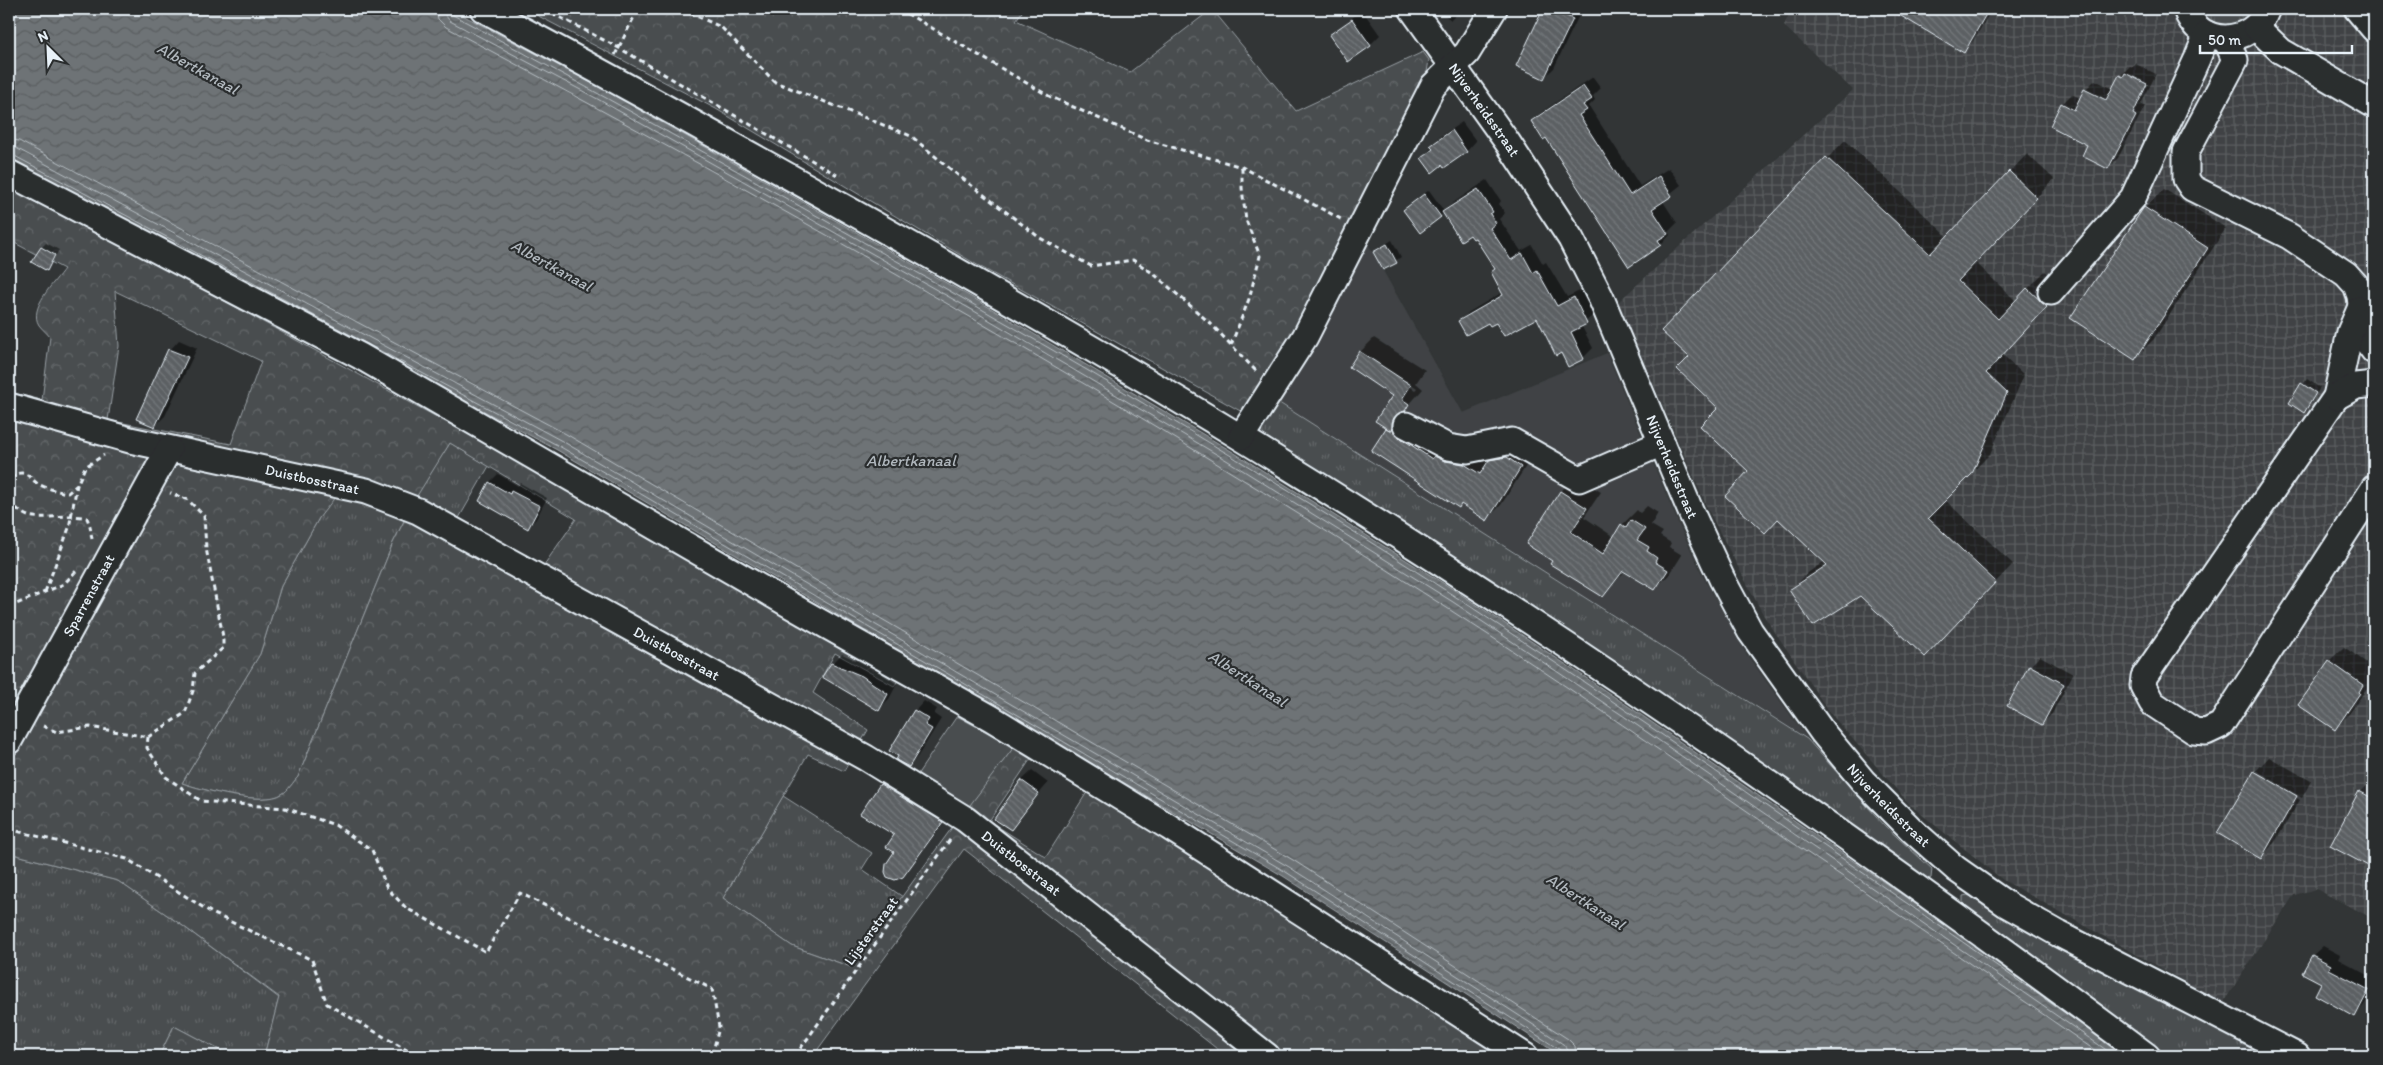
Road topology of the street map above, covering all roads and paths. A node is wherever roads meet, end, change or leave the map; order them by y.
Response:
1 (483, 9) edge
2 (638, 9) edge
3 (681, 9) edge
4 (899, 9) edge
5 (1412, 9) edge
6 (1494, 9) edge
7 (2186, 9) edge
8 (2357, 9) edge
9 (2262, 18) edge
10 (2374, 29) edge
11 (2216, 36) junction
12 (1452, 66) junction
13 (605, 73) junction
14 (2374, 105) edge
15 (1242, 167) junction
16 (9, 174) edge
17 (1361, 230) junction
18 (2051, 292) dead end
19 (2360, 309) junction
20 (1231, 345) junction
21 (2374, 351) edge
22 (2374, 384) edge
23 (1268, 395) junction
24 (2336, 397) junction
25 (9, 406) edge
26 (1406, 425) dead end
27 (1241, 437) junction
28 (130, 440) junction
29 (1662, 444) junction
30 (169, 449) junction
31 (77, 485) junction
32 (151, 485) junction
33 (2374, 488) edge
34 (72, 514) junction
35 (89, 546) dead end
36 (80, 568) dead end
37 (45, 593) junction
38 (9, 609) edge
39 (37, 724) dead end
40 (148, 737) junction
41 (9, 742) edge
42 (965, 819) junction
43 (9, 829) edge
44 (1956, 869) junction
45 (1934, 898) junction
46 (417, 1056) edge
47 (712, 1056) edge
48 (795, 1056) edge
49 (1267, 1056) edge
50 (1525, 1056) edge
51 (2147, 1056) edge
52 (2297, 1056) edge

1 - 13 street
2 - 13 path
3 - 20 path
4 - 15 path
5 - 12 street
6 - 12 street
7 - 11 street
8 - 10 street
9 - 11 street
9 - 14 street
11 - 18 street
11 - 19 street
12 - 17 street, Nijverheidsstraat
12 - 29 street, Nijverheidsstraat
13 - 27 street
15 - 17 path
15 - 20 path
16 - 50 street
17 - 23 street, Nijverheidsstraat
19 - 21 street
19 - 24 street
20 - 23 path
22 - 24 street
23 - 27 street, Nijverheidsstraat
24 - 33 street
25 - 28 street, Duistbosstraat
26 - 29 street
27 - 45 street
28 - 30 street, Duistbosstraat
28 - 31 path
29 - 44 street, Nijverheidsstraat
30 - 32 street, Sparrenstraat
30 - 42 street, Duistbosstraat
31 - 34 path
31 - 34 path
32 - 40 path
32 - 41 street, Sparrenstraat
34 - 35 path
34 - 37 path
36 - 37 path
37 - 38 path
39 - 40 path
40 - 47 path
42 - 48 path, Lijsterstraat
42 - 49 street, Duistbosstraat
43 - 46 path
44 - 45 street
44 - 52 street, Nijverheidsstraat
45 - 51 street

